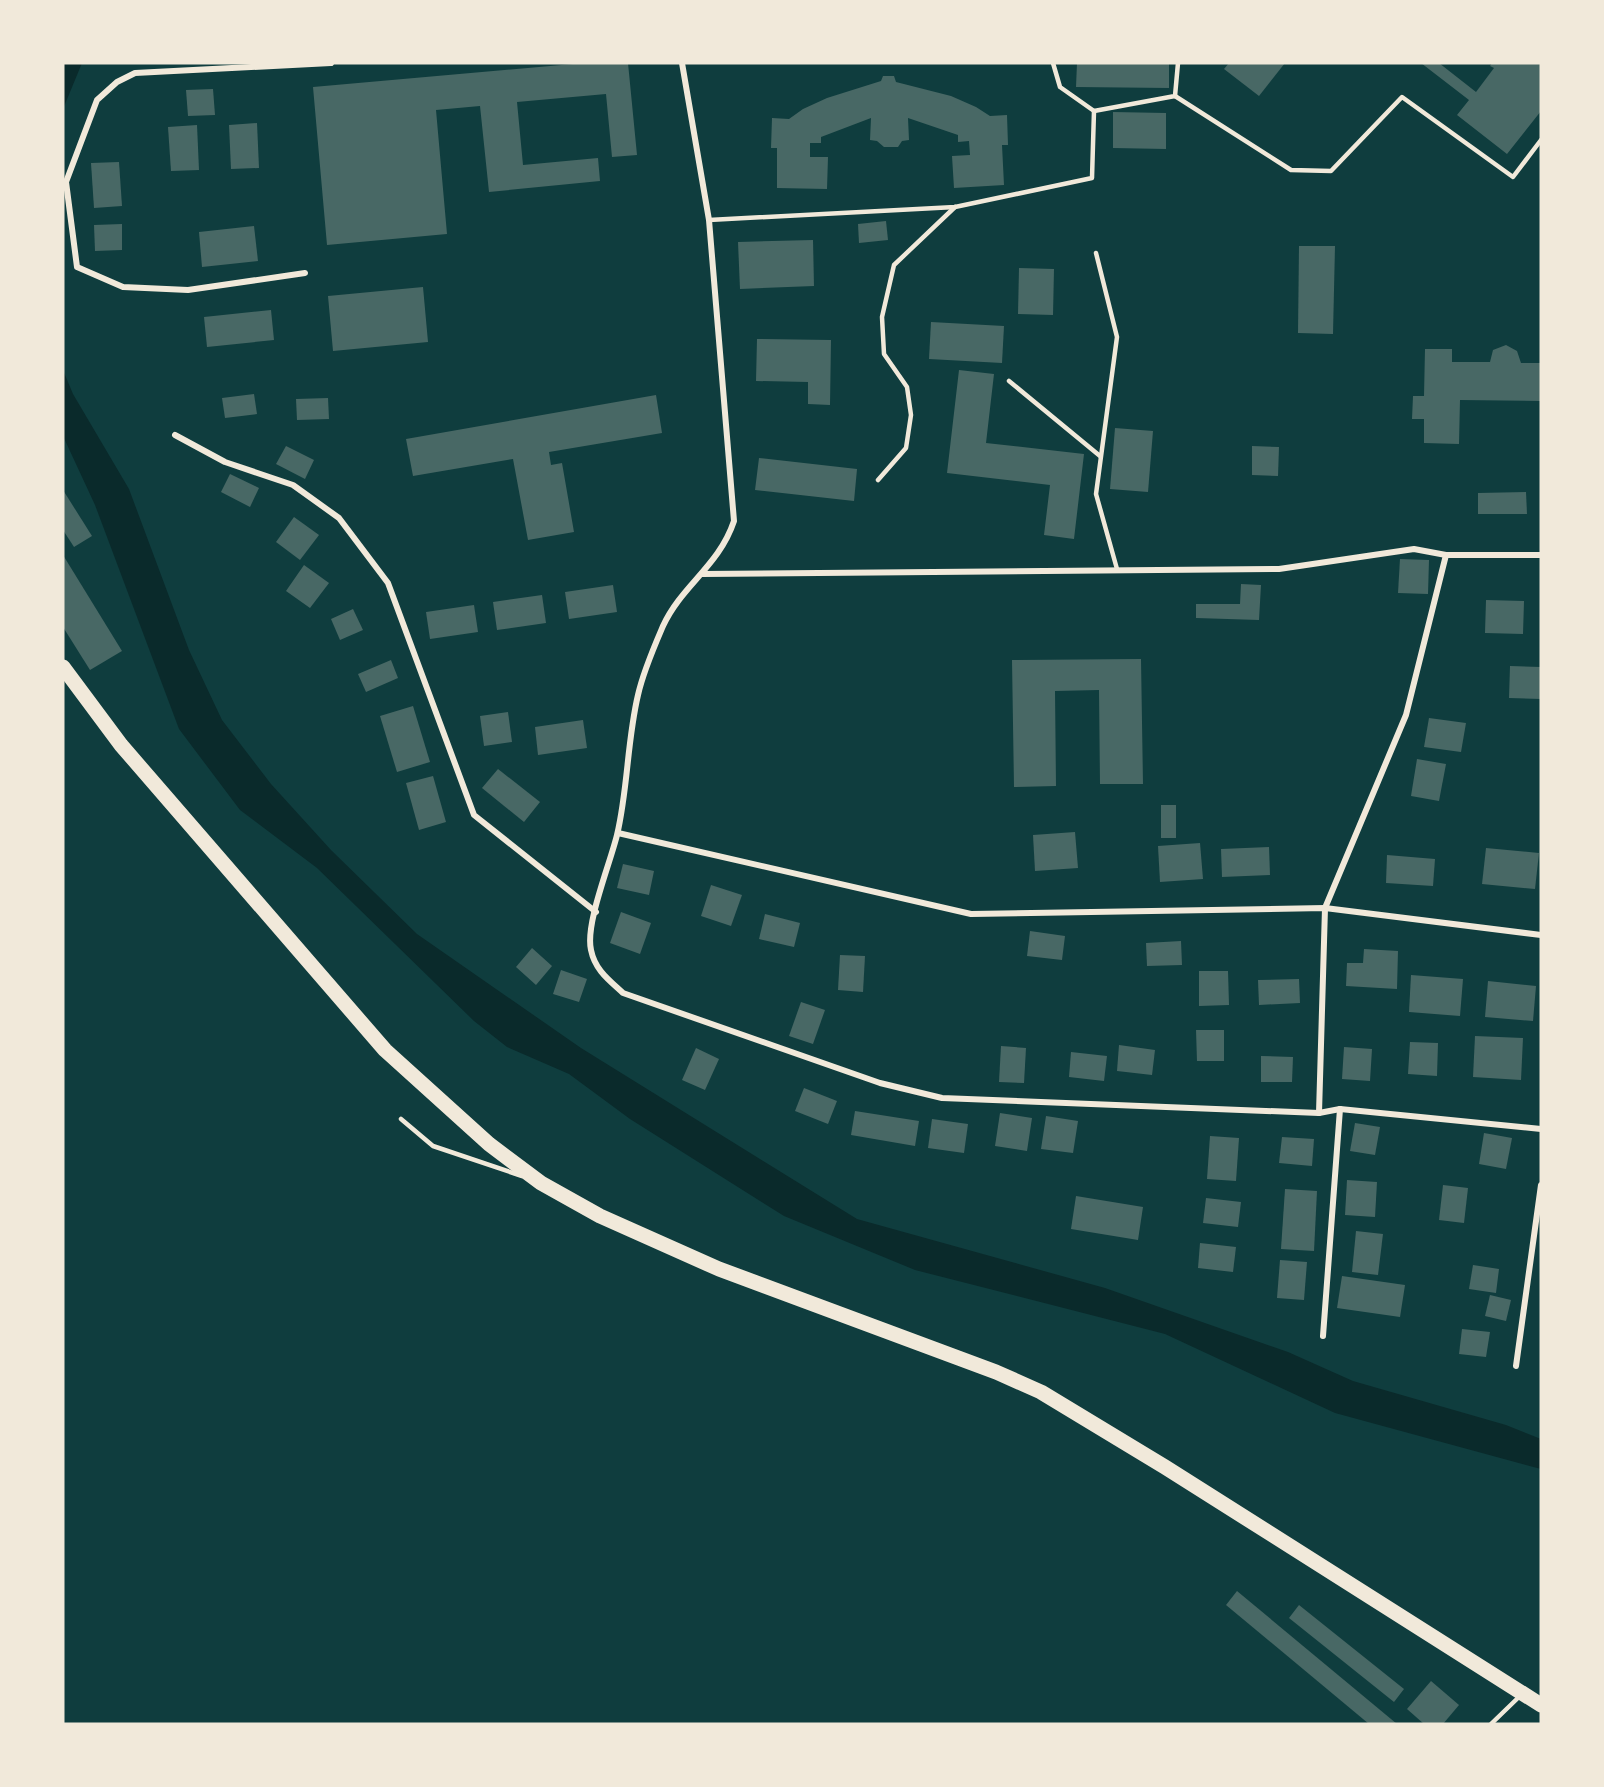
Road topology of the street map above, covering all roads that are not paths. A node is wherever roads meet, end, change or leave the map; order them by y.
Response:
1 (331, 63) edge
2 (682, 63) edge
3 (1053, 63) edge
4 (1178, 63) edge
5 (1175, 96) junction
6 (1094, 111) junction
7 (1541, 140) edge
8 (955, 207) junction
9 (709, 220) junction
10 (1096, 253) dead end
11 (306, 273) dead end
12 (1009, 381) dead end
13 (175, 435) dead end
14 (1100, 456) junction
15 (878, 480) dead end
16 (1446, 555) junction
17 (1541, 555) edge
18 (1117, 569) junction
19 (702, 574) junction
20 (63, 667) edge
21 (618, 833) junction
22 (1325, 908) junction
23 (596, 912) junction
24 (1541, 935) edge
25 (1340, 1109) junction
26 (1319, 1113) junction
27 (401, 1119) dead end
28 (1541, 1129) edge
29 (541, 1183) junction
30 (1541, 1185) edge
31 (1323, 1336) dead end
32 (1516, 1366) dead end
33 (1523, 1693) junction
34 (1541, 1705) edge
35 (1491, 1724) edge

1 - 11 street
2 - 9 street
3 - 6 lane
4 - 5 lane
5 - 6 lane
5 - 7 lane
6 - 8 lane
8 - 9 lane
8 - 15 lane
9 - 19 street
10 - 14 lane
12 - 14 lane
13 - 23 street
14 - 18 lane
16 - 17 street
16 - 18 street
16 - 22 street
18 - 19 street
19 - 21 street
20 - 29 main road
21 - 22 street
21 - 23 street
22 - 24 street
22 - 26 street
23 - 26 street
25 - 26 street
25 - 28 street
25 - 31 street
27 - 29 lane
29 - 33 main road
30 - 32 street
33 - 34 main road
33 - 35 lane

